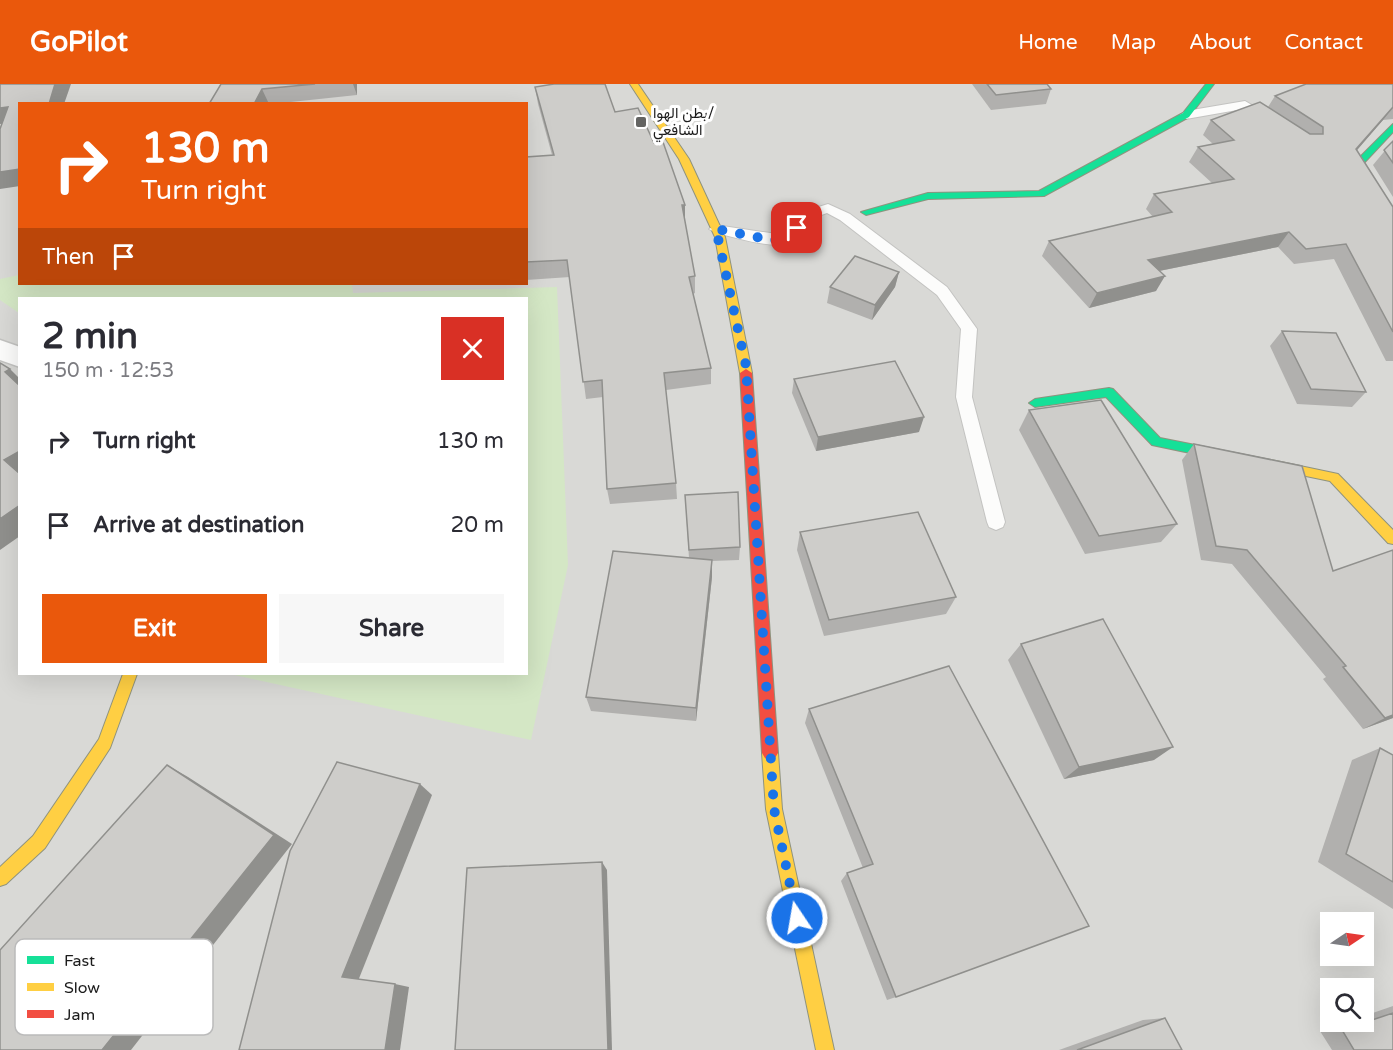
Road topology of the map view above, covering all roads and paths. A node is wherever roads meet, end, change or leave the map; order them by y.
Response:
1 (634, 84) edge
2 (1210, 84) edge
3 (1186, 115) junction
4 (1280, 127) edge
5 (1393, 127) edge
6 (867, 212) dead end
7 (1393, 220) edge
8 (716, 229) junction
9 (0, 350) edge
10 (18, 356) edge
11 (1035, 403) dead end
12 (996, 522) dead end
13 (1393, 539) edge
14 (130, 675) edge
15 (0, 878) edge
16 (825, 1050) edge

1 - 8 street
2 - 3 street
3 - 4 lane
3 - 6 street
5 - 7 street
8 - 12 lane
8 - 16 street
9 - 10 street
11 - 13 street
14 - 15 street

